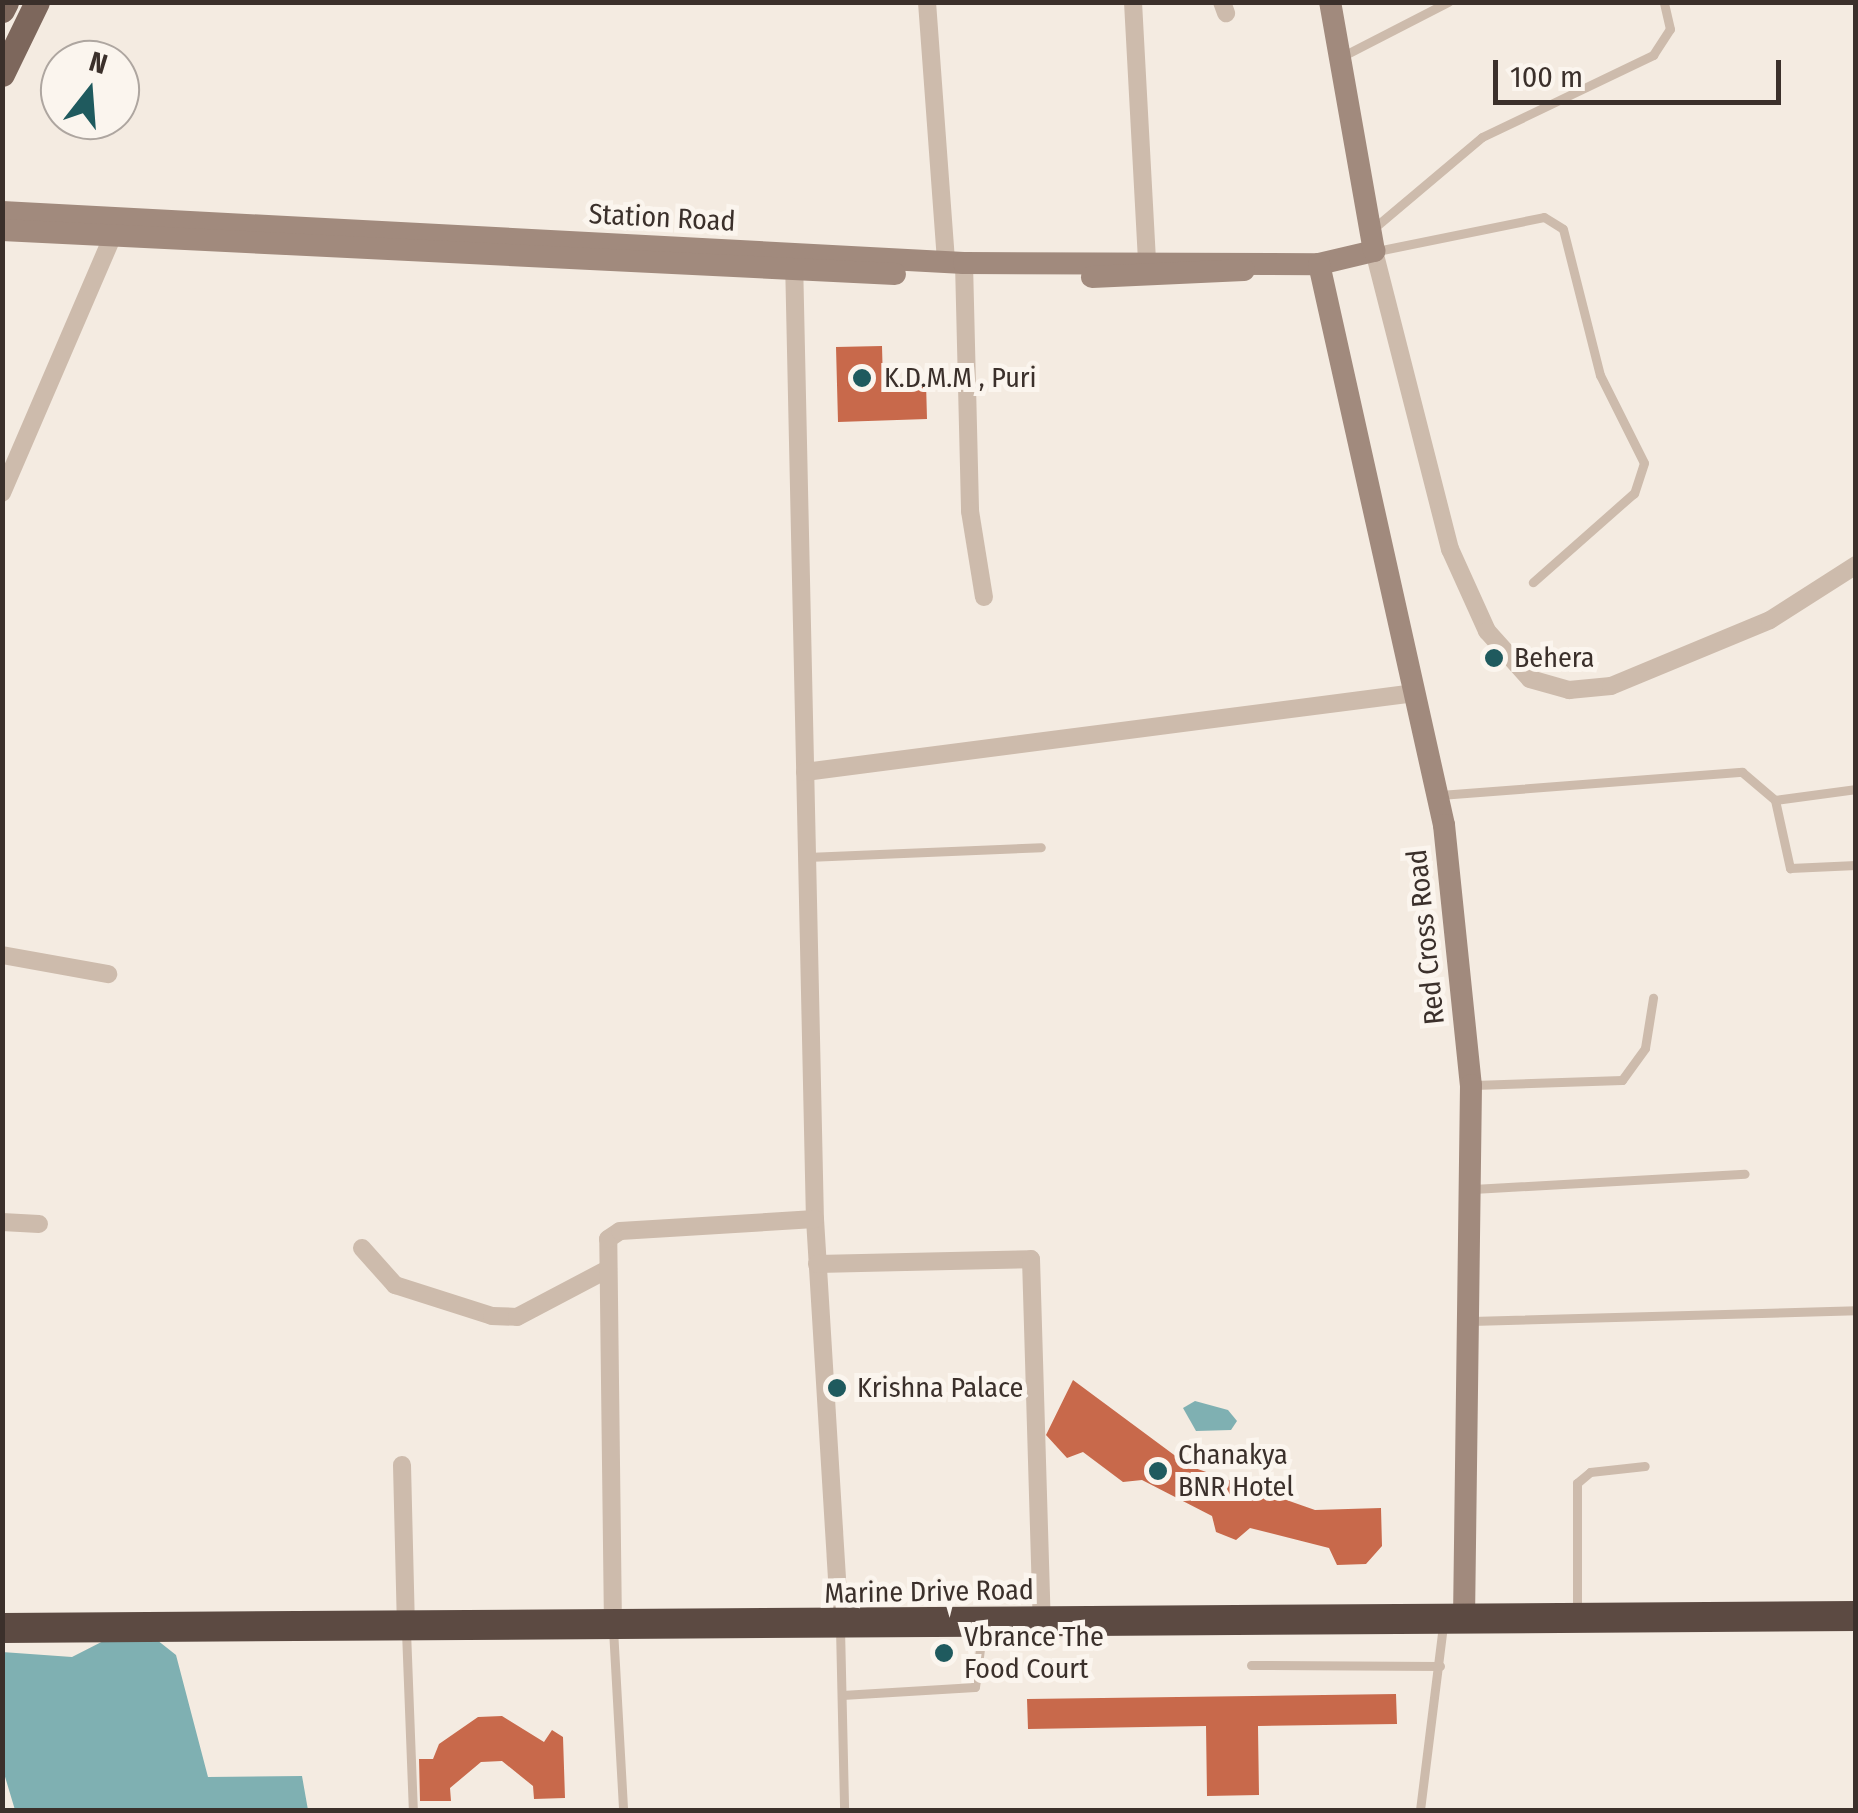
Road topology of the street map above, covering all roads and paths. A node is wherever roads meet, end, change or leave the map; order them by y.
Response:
1 (6, 2) edge
2 (37, 2) edge
3 (927, 2) edge
4 (1133, 2) edge
5 (1330, 2) edge
6 (1448, 2) edge
7 (1664, 2) edge
8 (2, 10) edge
9 (1338, 58) junction
10 (2, 74) edge
11 (2, 212) edge
12 (2, 230) edge
13 (112, 238) junction
14 (1371, 242) junction
15 (1147, 261) junction
16 (794, 263) junction
17 (1319, 264) junction
18 (959, 267) junction
19 (1252, 268) junction
20 (2, 493) edge
21 (1856, 565) edge
22 (1533, 582) dead end
23 (984, 597) dead end
24 (1415, 694) junction
25 (805, 772) junction
26 (1856, 789) edge
27 (1438, 796) junction
28 (1775, 800) junction
29 (1041, 846) dead end
30 (806, 857) junction
31 (1856, 865) edge
32 (2, 954) edge
33 (108, 974) dead end
34 (1652, 998) dead end
35 (1471, 1085) junction
36 (1746, 1174) dead end
37 (1470, 1190) junction
38 (815, 1219) junction
39 (2, 1222) edge
40 (39, 1224) dead end
41 (362, 1248) dead end
42 (818, 1264) junction
43 (608, 1269) junction
44 (1856, 1310) edge
45 (1468, 1321) junction
46 (402, 1465) dead end
47 (1644, 1466) dead end
48 (1856, 1616) edge
49 (1453, 1618) junction
50 (1576, 1618) junction
51 (1042, 1623) junction
52 (983, 1624) junction
53 (613, 1626) junction
54 (840, 1626) junction
55 (2, 1628) edge
56 (406, 1628) junction
57 (1251, 1664) dead end
58 (1440, 1666) junction
59 (842, 1695) junction
60 (413, 1810) edge
61 (623, 1810) edge
62 (844, 1810) edge
63 (1420, 1810) edge

1 - 8 main road
2 - 10 main road
3 - 18 street
4 - 15 street
5 - 9 main road
6 - 9 lane
7 - 14 lane
9 - 14 main road
11 - 16 main road, Station Road
12 - 13 main road
13 - 16 main road
13 - 20 street
14 - 17 main road, Station Road
14 - 21 street
14 - 22 lane
15 - 18 main road, Station Road
15 - 19 main road, Station Road
16 - 18 main road, Station Road
16 - 25 street
17 - 19 main road, Station Road
17 - 24 main road, Red Cross Road
18 - 19 main road
18 - 23 street
24 - 25 street
24 - 27 main road, Red Cross Road
25 - 30 street
26 - 28 lane
27 - 28 lane
27 - 35 main road, Red Cross Road
28 - 31 lane
29 - 30 lane
30 - 38 street
32 - 33 street
34 - 35 lane
35 - 37 main road, Red Cross Road
36 - 37 lane
37 - 45 main road, Red Cross Road
38 - 42 street
38 - 43 street
39 - 40 street
41 - 43 street
42 - 51 street
42 - 54 street
43 - 53 street
44 - 45 lane
45 - 49 main road, Red Cross Road
46 - 56 street
47 - 50 lane
48 - 50 highway, Marine Drive Road
49 - 50 highway, Marine Drive Road
49 - 51 highway, Marine Drive Road
49 - 58 lane
51 - 52 highway, Marine Drive Road
52 - 54 highway, Marine Drive Road
52 - 59 lane
53 - 54 highway, Marine Drive Road
53 - 56 highway, Marine Drive Road
53 - 61 lane
54 - 59 lane
55 - 56 highway, Marine Drive Road
56 - 60 lane
57 - 58 lane
58 - 63 lane
59 - 62 lane

